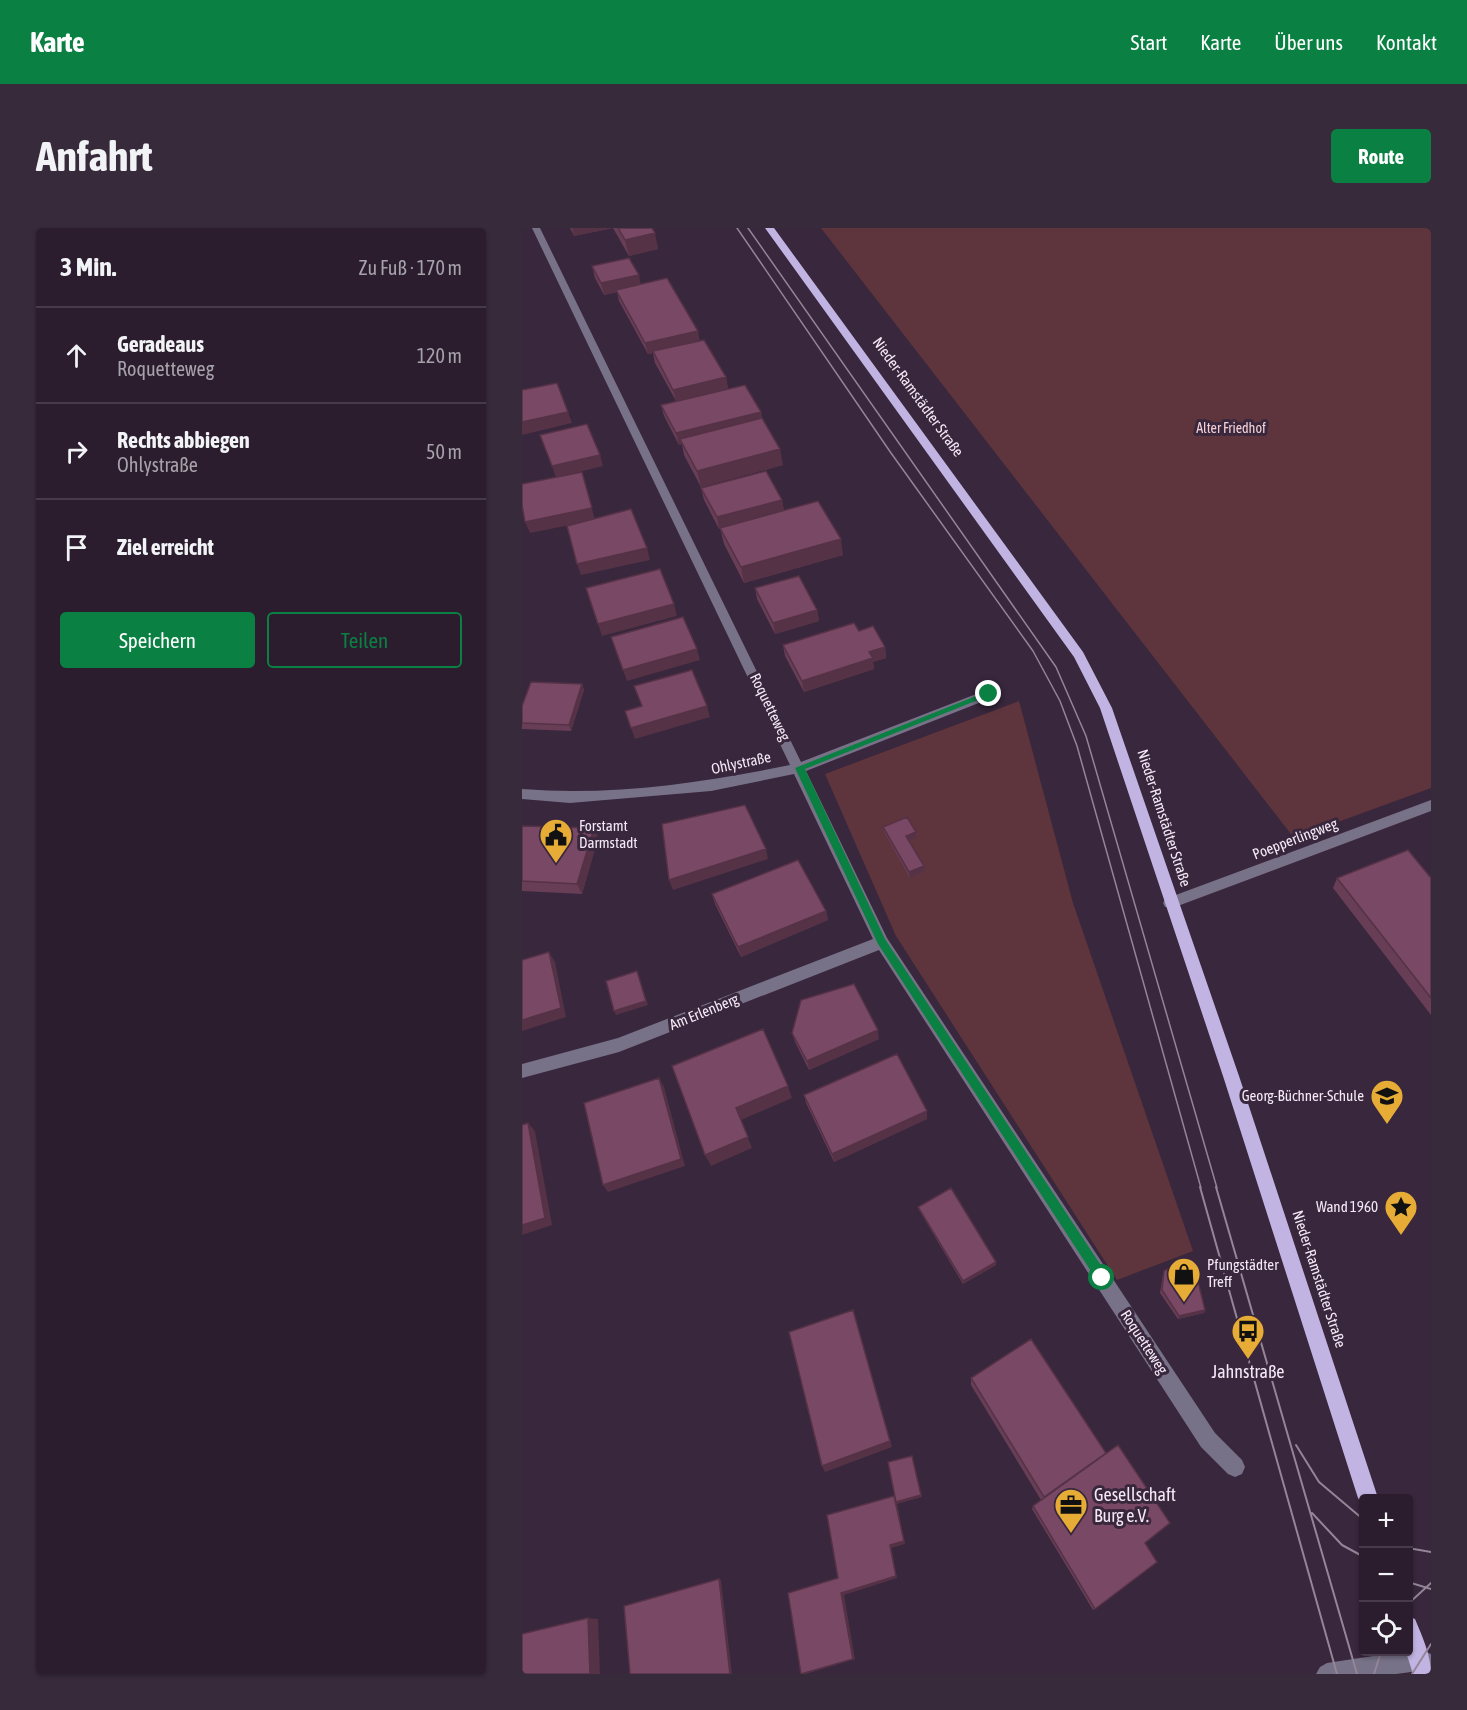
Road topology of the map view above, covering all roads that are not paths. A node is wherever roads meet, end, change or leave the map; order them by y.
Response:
1 (536, 228) edge
2 (770, 228) edge
3 (989, 694) dead end
4 (800, 768) junction
5 (522, 794) edge
6 (1431, 805) edge
7 (1170, 903) junction
8 (882, 942) junction
9 (522, 1071) edge
10 (1235, 1467) dead end
11 (1367, 1494) edge
12 (1413, 1638) edge
13 (1425, 1666) edge
14 (1327, 1674) edge

1 - 4 street, Roquetteweg
2 - 7 main road, Nieder-Ramstädter Straße
3 - 4 street, Ohlystraße
4 - 5 street, Ohlystraße
4 - 8 street, Roquetteweg
6 - 7 street, Poepperlingweg
7 - 11 main road, Nieder-Ramstädter Straße
8 - 9 street, Am Erlenberg
8 - 10 street, Roquetteweg
12 - 13 main road
13 - 14 street

